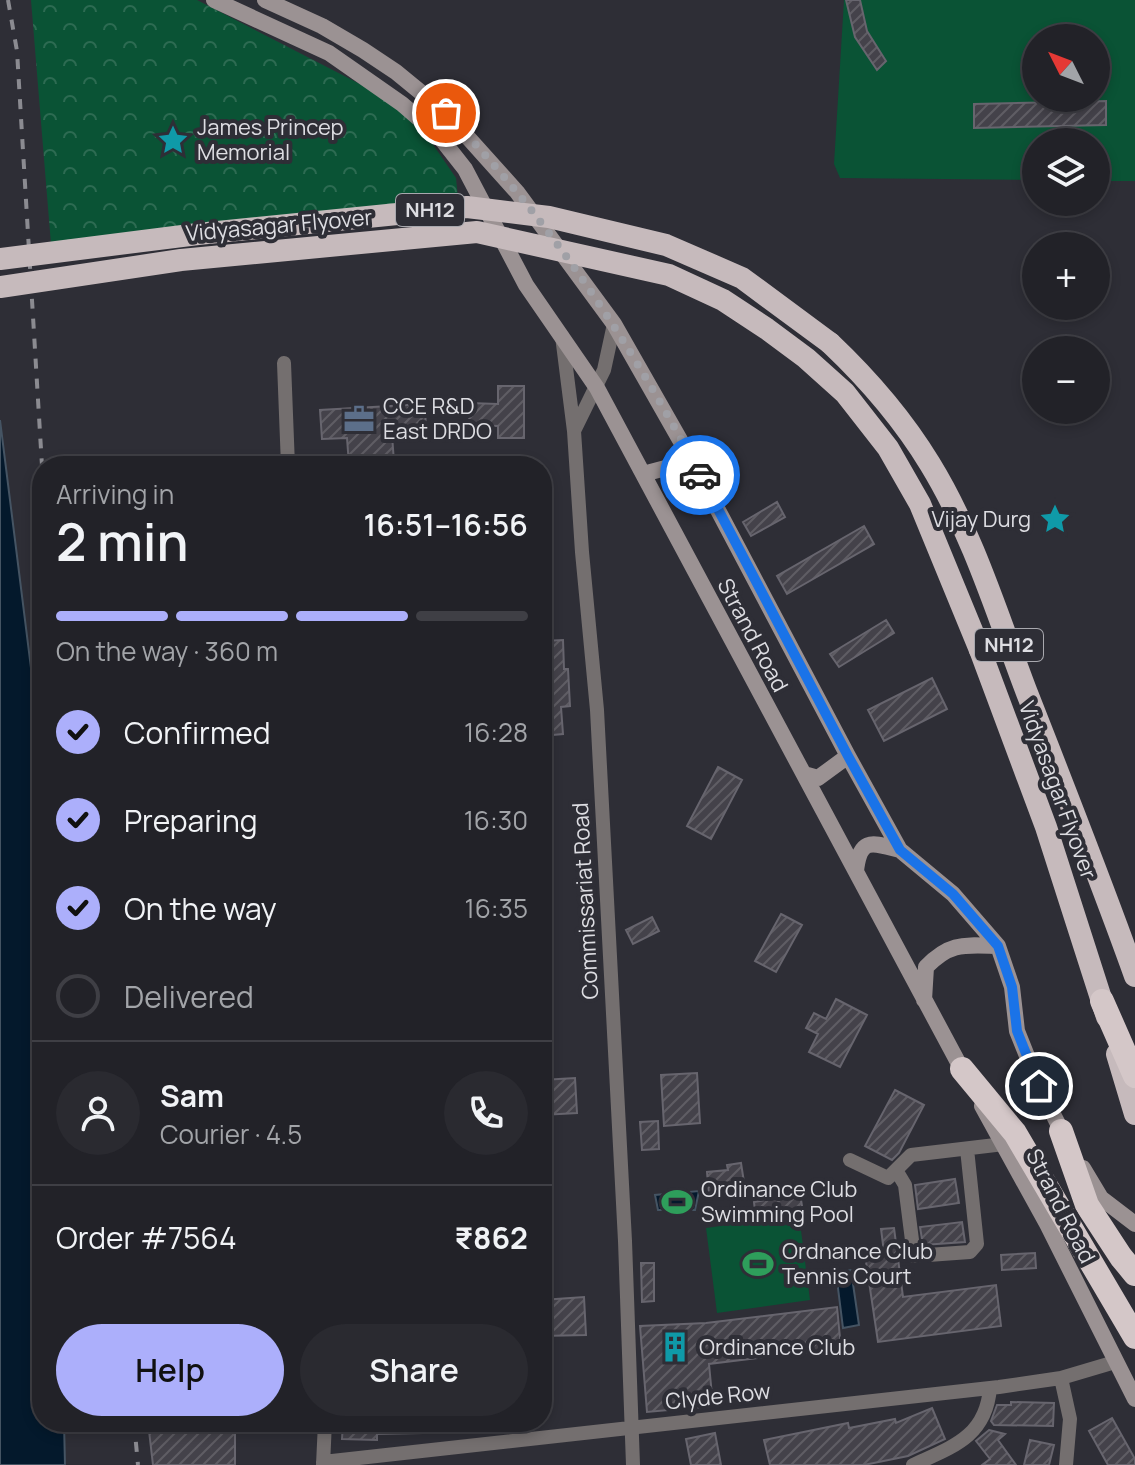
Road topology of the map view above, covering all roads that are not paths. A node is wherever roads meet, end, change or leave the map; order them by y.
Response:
1 (214, 0) edge
2 (265, 0) edge
3 (0, 259) edge
4 (0, 287) edge
5 (614, 324) junction
6 (562, 336) junction
7 (284, 363) dead end
8 (597, 388) junction
9 (574, 431) junction
10 (288, 456) edge
11 (692, 461) junction
12 (643, 474) junction
13 (848, 756) junction
14 (804, 774) junction
15 (900, 850) junction
16 (856, 871) junction
17 (998, 946) junction
18 (1135, 976) edge
19 (924, 1001) junction
20 (1102, 1001) junction
21 (962, 1069) junction
22 (1135, 1076) edge
23 (1135, 1114) edge
24 (1061, 1131) junction
25 (1004, 1144) junction
26 (967, 1149) junction
27 (850, 1160) dead end
28 (896, 1170) junction
29 (1135, 1224) edge
30 (1135, 1274) edge
31 (1135, 1337) edge
32 (1115, 1362) junction
33 (1061, 1378) junction
34 (990, 1388) junction
35 (1135, 1399) edge
36 (633, 1427) junction
37 (325, 1432) edge
38 (323, 1464) edge
39 (633, 1465) edge
40 (913, 1465) edge
41 (1066, 1465) edge

1 - 6 main road, Strand Road
2 - 5 main road, Strand Road
3 - 18 highway, Vidyasagar Flyover / NH12, bridge
4 - 20 highway, Vidyasagar Flyover / NH12, bridge
5 - 8 street
5 - 11 main road, Strand Road
6 - 8 main road, Strand Road
6 - 9 street, Commissariat Road
7 - 10 street
8 - 9 street
8 - 12 main road, Strand Road
9 - 36 street, Commissariat Road
11 - 12 main road
11 - 13 main road, Strand Road
12 - 14 main road, Strand Road
13 - 14 main road
13 - 15 main road, Strand Road
14 - 16 main road, Strand Road
15 - 16 main road
15 - 17 main road, Strand Road
16 - 19 main road, Strand Road
17 - 19 main road
17 - 24 main road, Strand Road
19 - 21 main road, Strand Road
20 - 22 highway
20 - 23 highway, Vidyasagar Flyover / NH12
21 - 25 main road, Strand Road
21 - 31 highway
24 - 29 main road, Strand Road
24 - 30 highway
25 - 26 street
25 - 32 main road, Strand Road
26 - 28 street
26 - 28 street
27 - 28 street
32 - 33 street, Clyde Row
32 - 35 main road, Strand Road
33 - 34 street, Clyde Row
33 - 41 street
34 - 36 street, Clyde Row
34 - 40 street
36 - 38 street, Clyde Row
36 - 39 street, Commissariat Road
37 - 38 street

